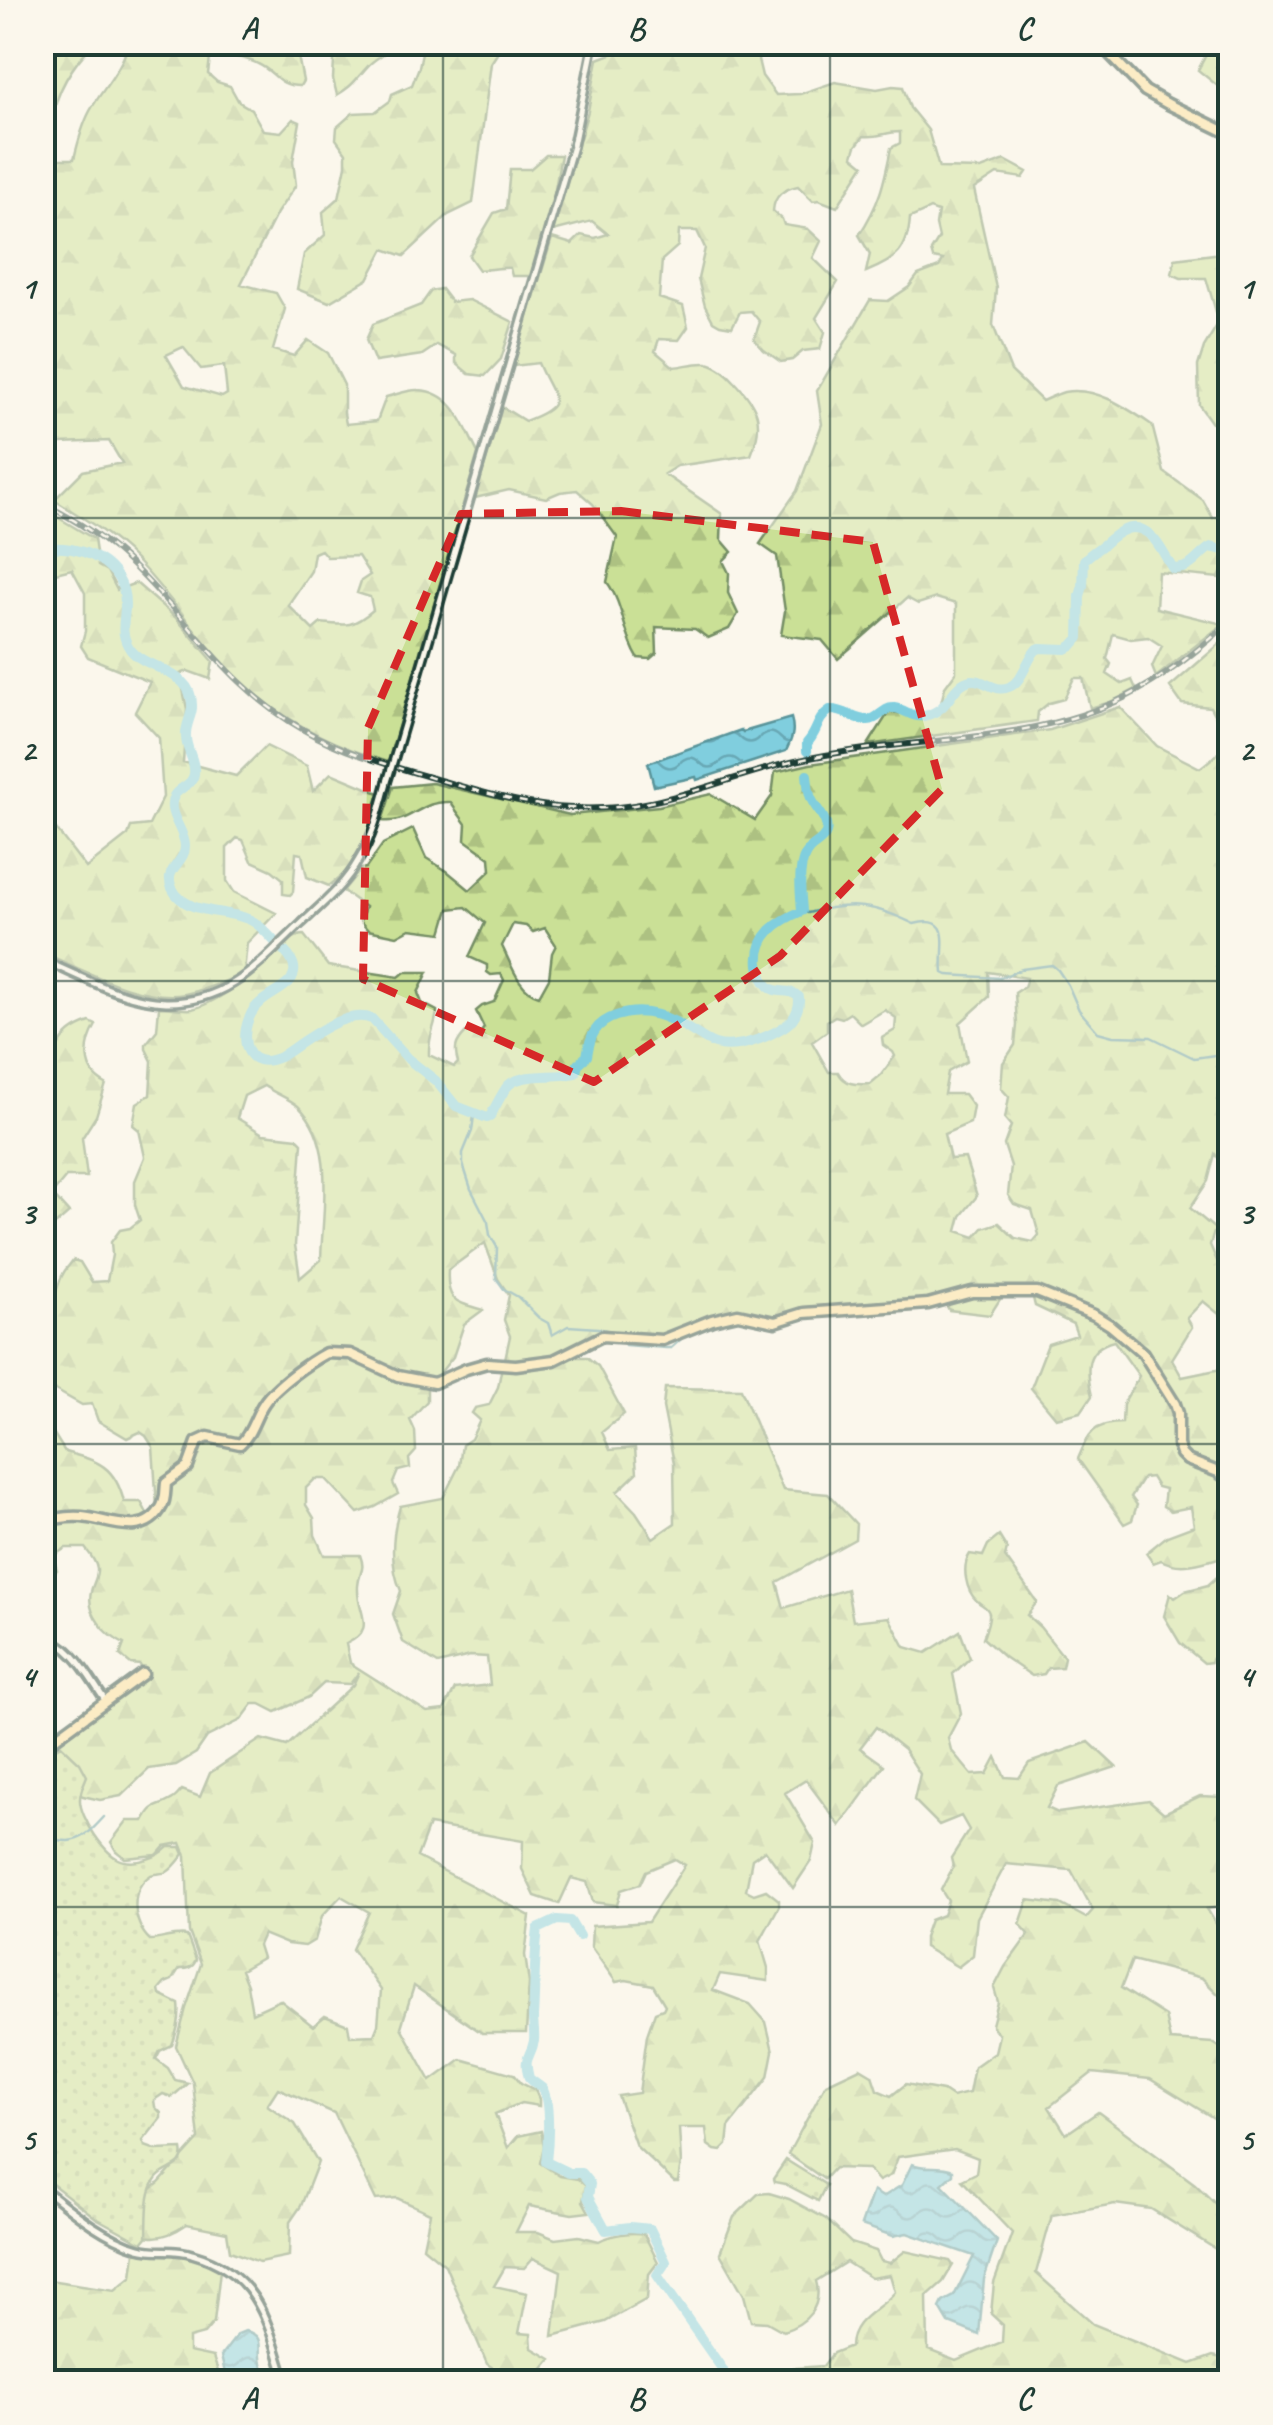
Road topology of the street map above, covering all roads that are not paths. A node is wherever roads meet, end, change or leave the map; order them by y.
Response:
1 (594, 42) edge
2 (1098, 42) edge
3 (1230, 134) edge
4 (42, 960) edge
5 (1230, 1481) edge
6 (42, 1523) edge
7 (42, 1636) edge
8 (143, 1674) dead end
9 (106, 1702) junction
10 (42, 1748) edge
11 (42, 2187) edge
12 (286, 2382) edge

1 - 4 street, bridge
2 - 3 main road
5 - 6 main road
7 - 9 street
8 - 9 main road
9 - 10 main road
11 - 12 street

